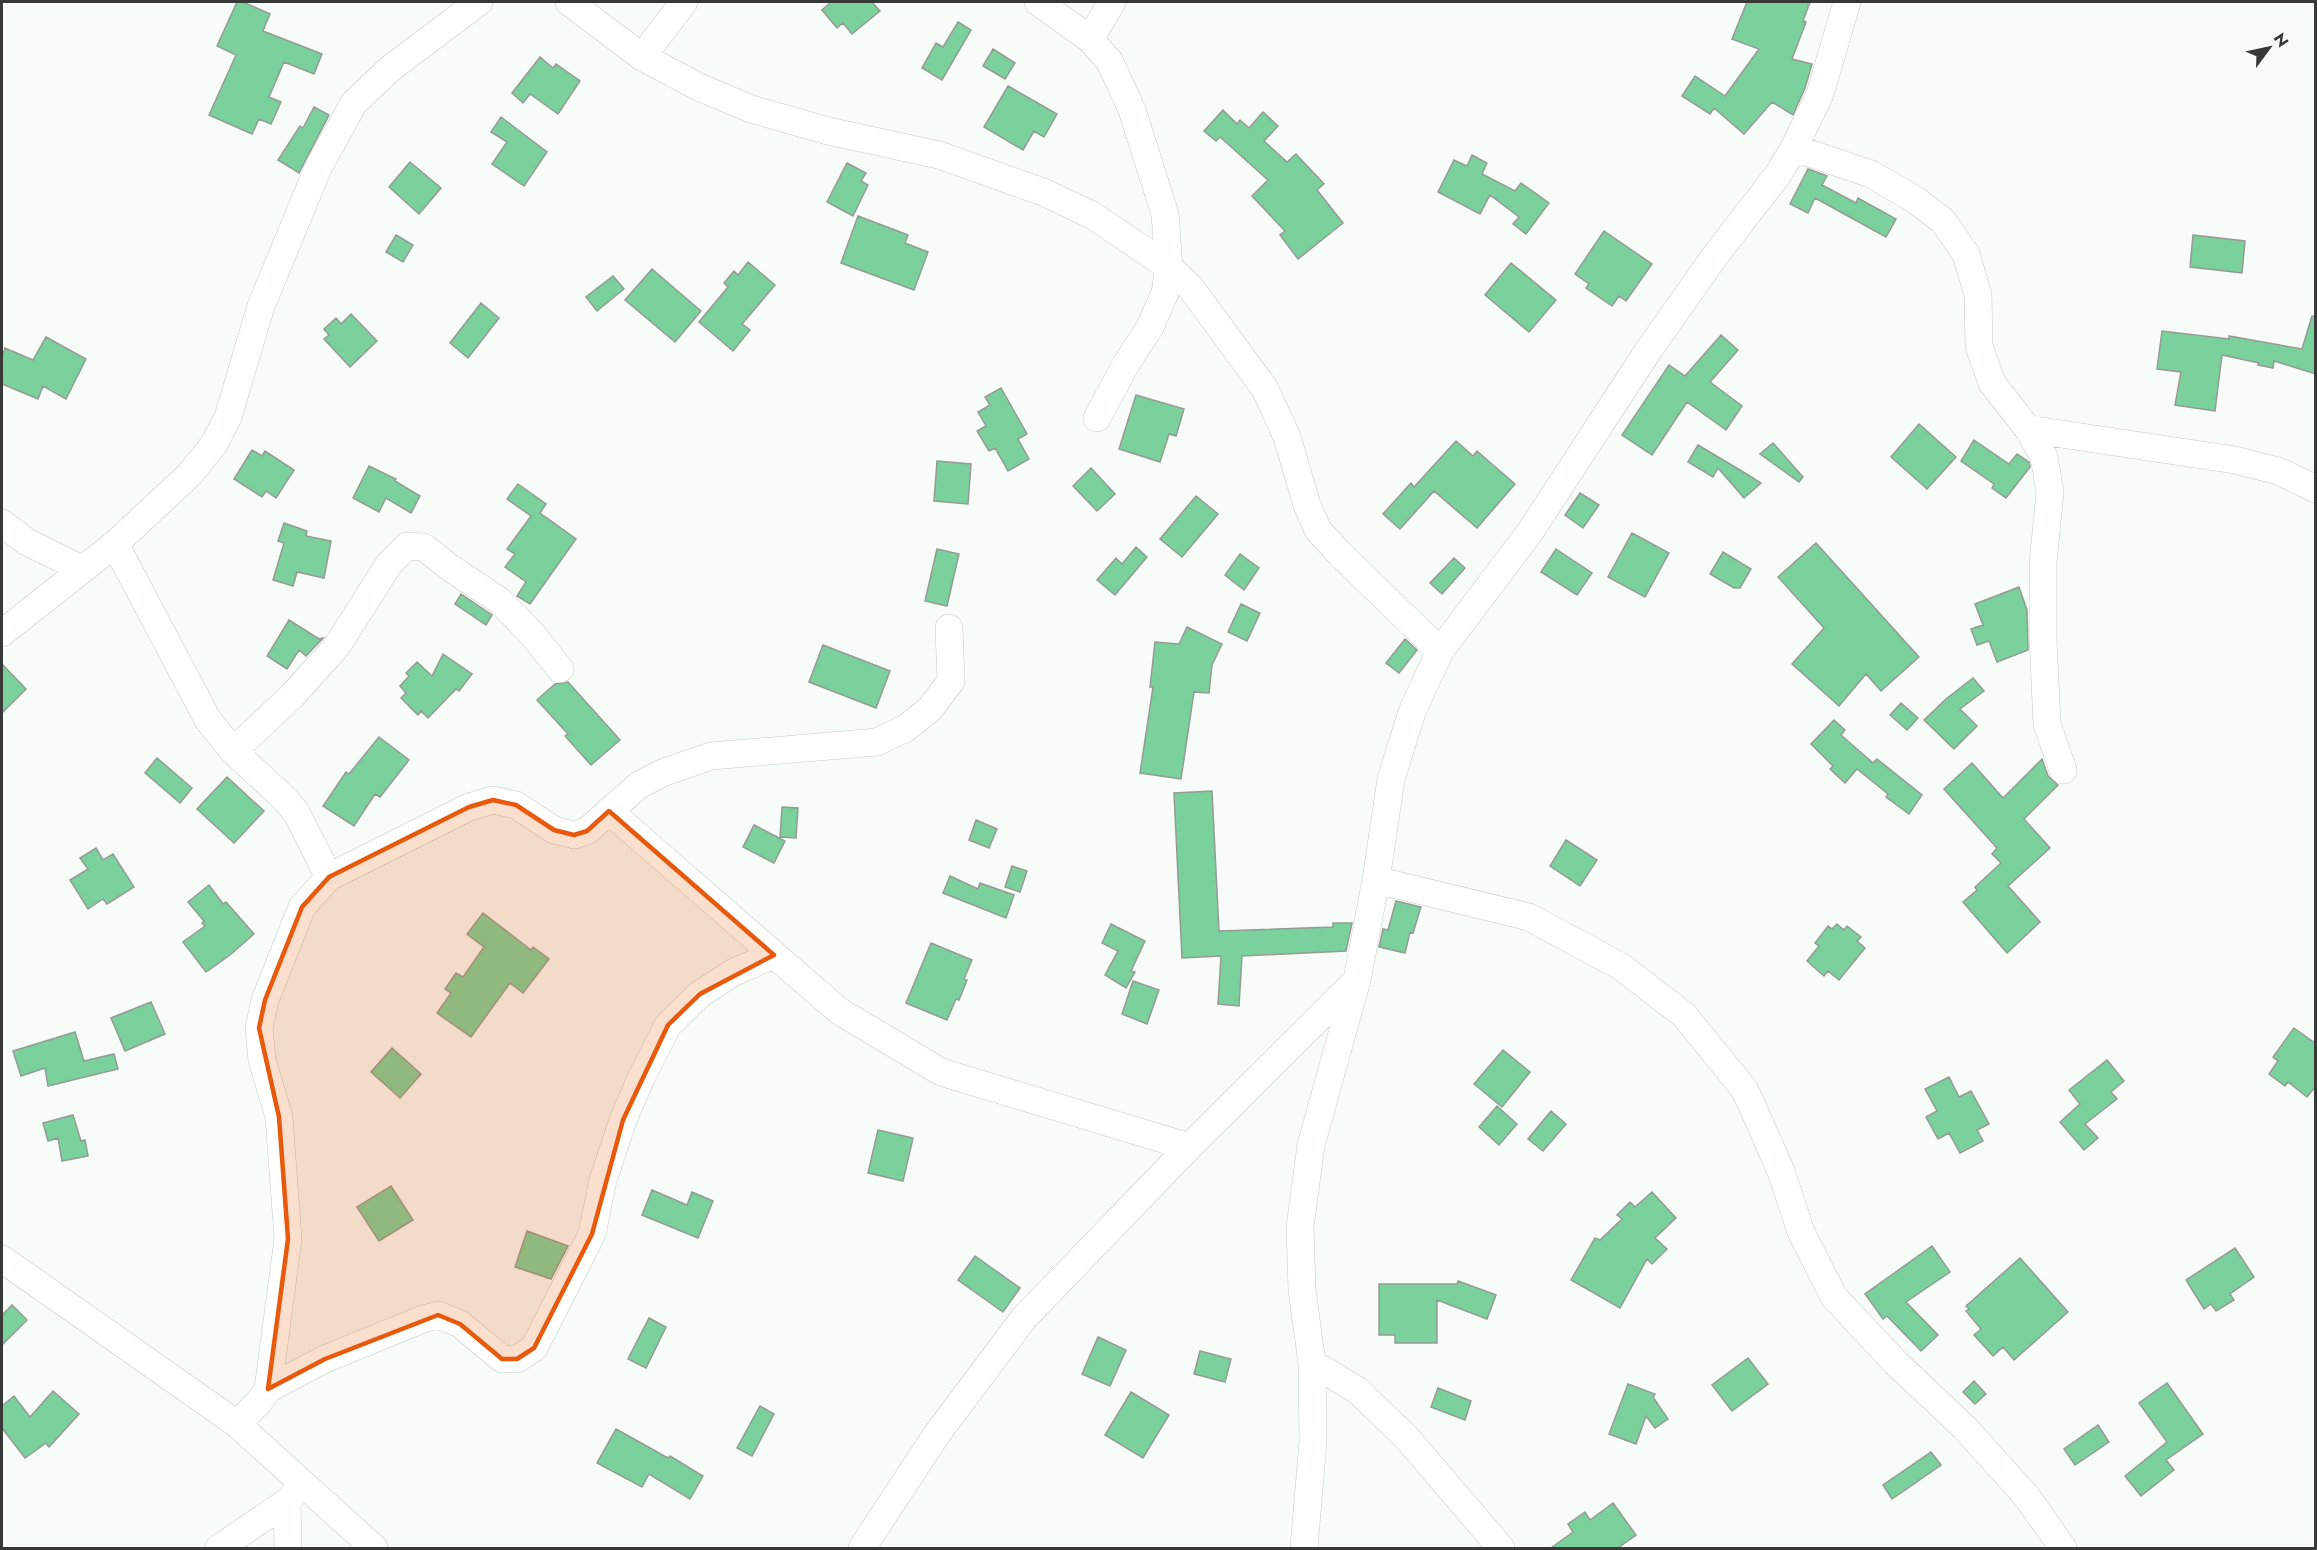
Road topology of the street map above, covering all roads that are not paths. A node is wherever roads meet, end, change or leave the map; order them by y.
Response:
1 (479, 2) edge
2 (569, 2) edge
3 (684, 2) edge
4 (1038, 2) edge
5 (1112, 2) edge
6 (1846, 2) edge
7 (1090, 39) junction
8 (642, 57) junction
9 (1794, 147) junction
10 (1169, 267) junction
11 (1097, 418) dead end
12 (2028, 429) junction
13 (2316, 489) edge
14 (2, 523) edge
15 (115, 544) junction
16 (82, 569) junction
17 (948, 628) dead end
18 (2, 633) edge
19 (1440, 651) junction
20 (560, 669) dead end
21 (233, 751) junction
22 (2063, 770) dead end
23 (609, 811) junction
24 (329, 877) junction
25 (1376, 880) junction
26 (774, 955) junction
27 (1357, 980) junction
28 (1189, 1147) junction
29 (2, 1258) edge
30 (1312, 1363) junction
31 (268, 1389) junction
32 (237, 1424) junction
33 (295, 1493) junction
34 (219, 1548) edge
35 (288, 1548) edge
36 (374, 1548) edge
37 (862, 1548) edge
38 (1304, 1548) edge
39 (1501, 1548) edge
40 (2063, 1548) edge

1 - 15 street
2 - 8 street
3 - 8 street
4 - 7 street
5 - 7 street
6 - 9 street
7 - 10 street
8 - 10 street
9 - 12 street
9 - 19 street
10 - 11 street
10 - 19 street
12 - 13 street
12 - 22 street
14 - 16 street
15 - 16 street
15 - 21 street
16 - 18 street
17 - 23 street
19 - 25 street
20 - 21 street
21 - 24 street
23 - 24 street
23 - 26 street
24 - 31 street
25 - 27 street
25 - 40 street
26 - 28 street
26 - 31 street
27 - 28 street
27 - 30 street
28 - 37 street
29 - 32 street
30 - 38 street
30 - 39 street
31 - 32 street
32 - 33 street
33 - 34 street
33 - 35 street
33 - 36 street

